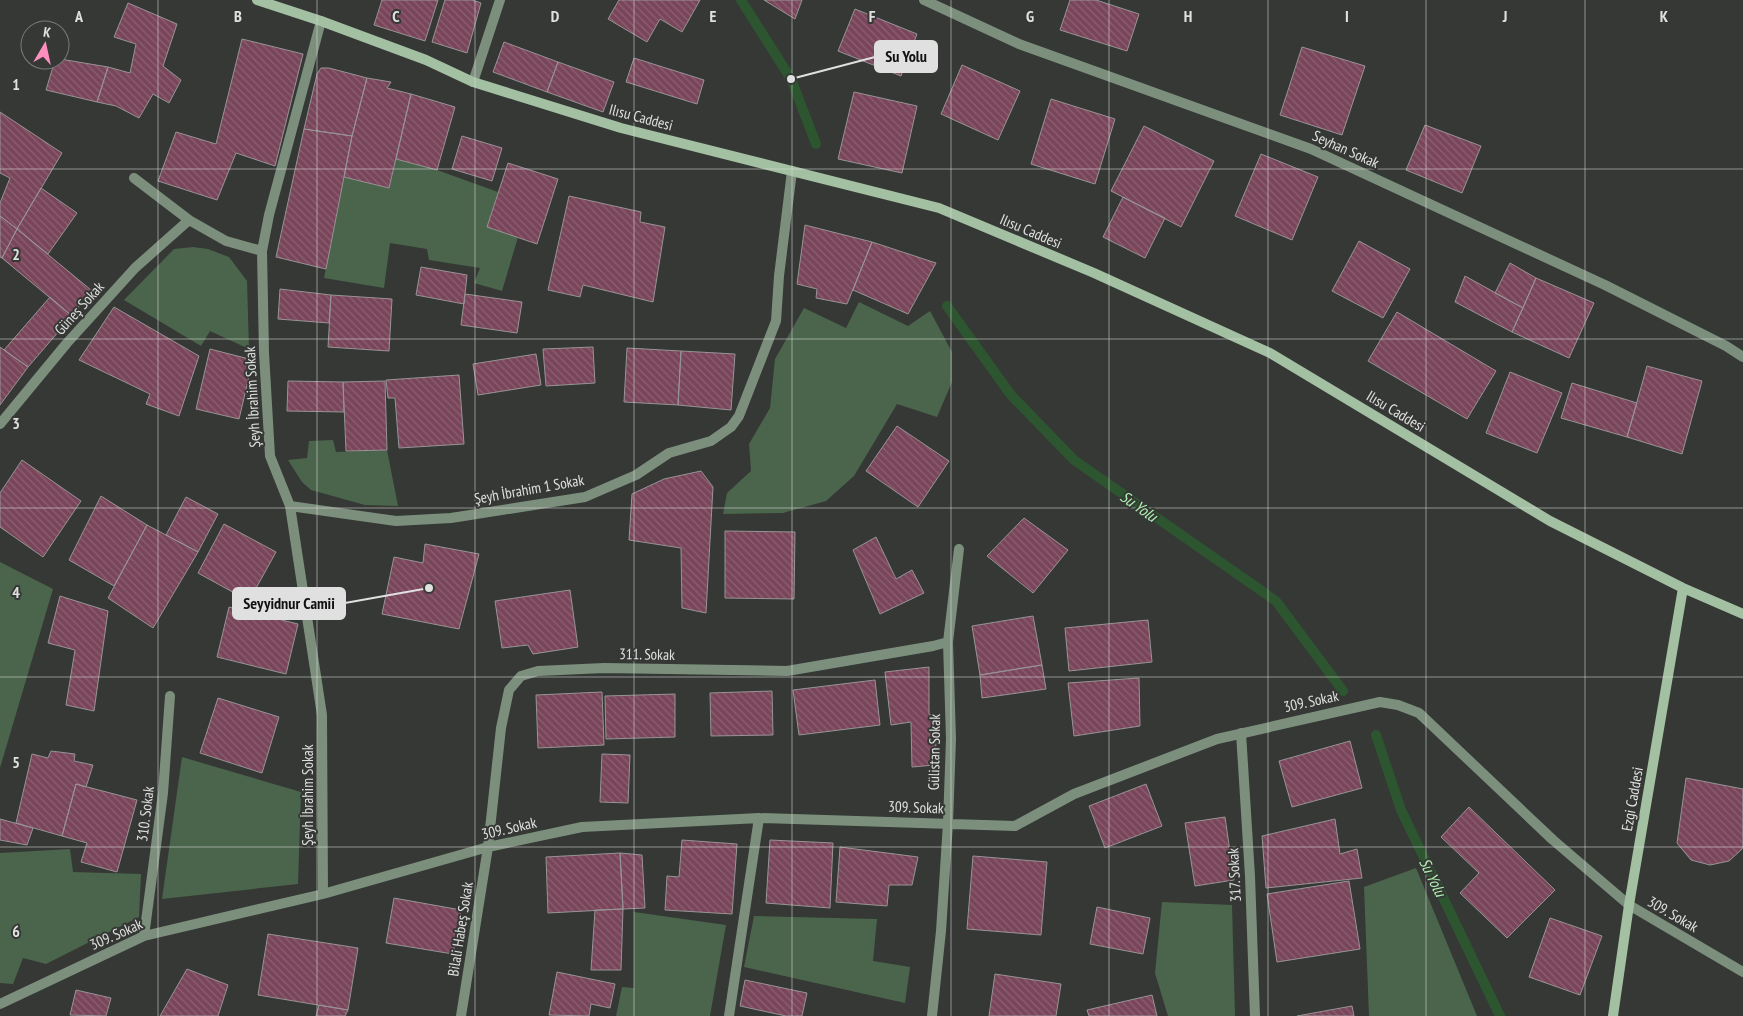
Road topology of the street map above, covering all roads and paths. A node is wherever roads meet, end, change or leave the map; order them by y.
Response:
1 (257, 0) edge
2 (500, 0) edge
3 (924, 0) edge
4 (322, 21) junction
5 (473, 82) junction
6 (792, 171) junction
7 (134, 178) dead end
8 (189, 220) junction
9 (262, 251) junction
10 (1743, 357) edge
11 (0, 424) edge
12 (290, 506) junction
13 (959, 549) dead end
14 (1683, 588) junction
15 (1743, 614) edge
16 (948, 642) junction
17 (170, 696) dead end
18 (1241, 732) junction
19 (759, 818) junction
20 (948, 823) junction
21 (488, 847) junction
22 (323, 894) junction
23 (1629, 905) junction
24 (144, 936) junction
25 (1743, 972) edge
26 (0, 1004) edge
27 (461, 1016) edge
28 (729, 1016) edge
29 (932, 1016) edge
30 (1255, 1016) edge
31 (1613, 1016) edge

1 - 4 main road, Ilısu Caddesi
2 - 5 street
3 - 10 street, Seyhan Sokak
4 - 5 main road, Ilısu Caddesi
4 - 9 street, Şeyh İbrahim Sokak
5 - 6 main road, Ilısu Caddesi
6 - 12 street, Şeyh İbrahim 1 Sokak
6 - 14 main road, Ilısu Caddesi
7 - 8 street
8 - 9 street
8 - 11 street, Güneş Sokak
9 - 12 street, Şeyh İbrahim Sokak
12 - 22 street, Şeyh İbrahim Sokak
13 - 16 street, Gülistan Sokak
14 - 15 main road, Ilısu Caddesi
14 - 23 main road, Ezgi Caddesi
16 - 20 street, Gülistan Sokak
16 - 21 street, 311. Sokak
17 - 24 street, 310. Sokak
18 - 20 street, 309. Sokak
18 - 23 street, 309. Sokak
18 - 30 street, 317. Sokak
19 - 20 street, 309. Sokak
19 - 21 street, 309. Sokak
19 - 28 street
20 - 29 street, Gülistan Sokak
21 - 22 street, 309. Sokak
21 - 27 street, Bilali Habeş Sokak
22 - 24 street, 309. Sokak
23 - 25 street, 309. Sokak
23 - 31 main road, Ezgi Caddesi
24 - 26 street, 309. Sokak

